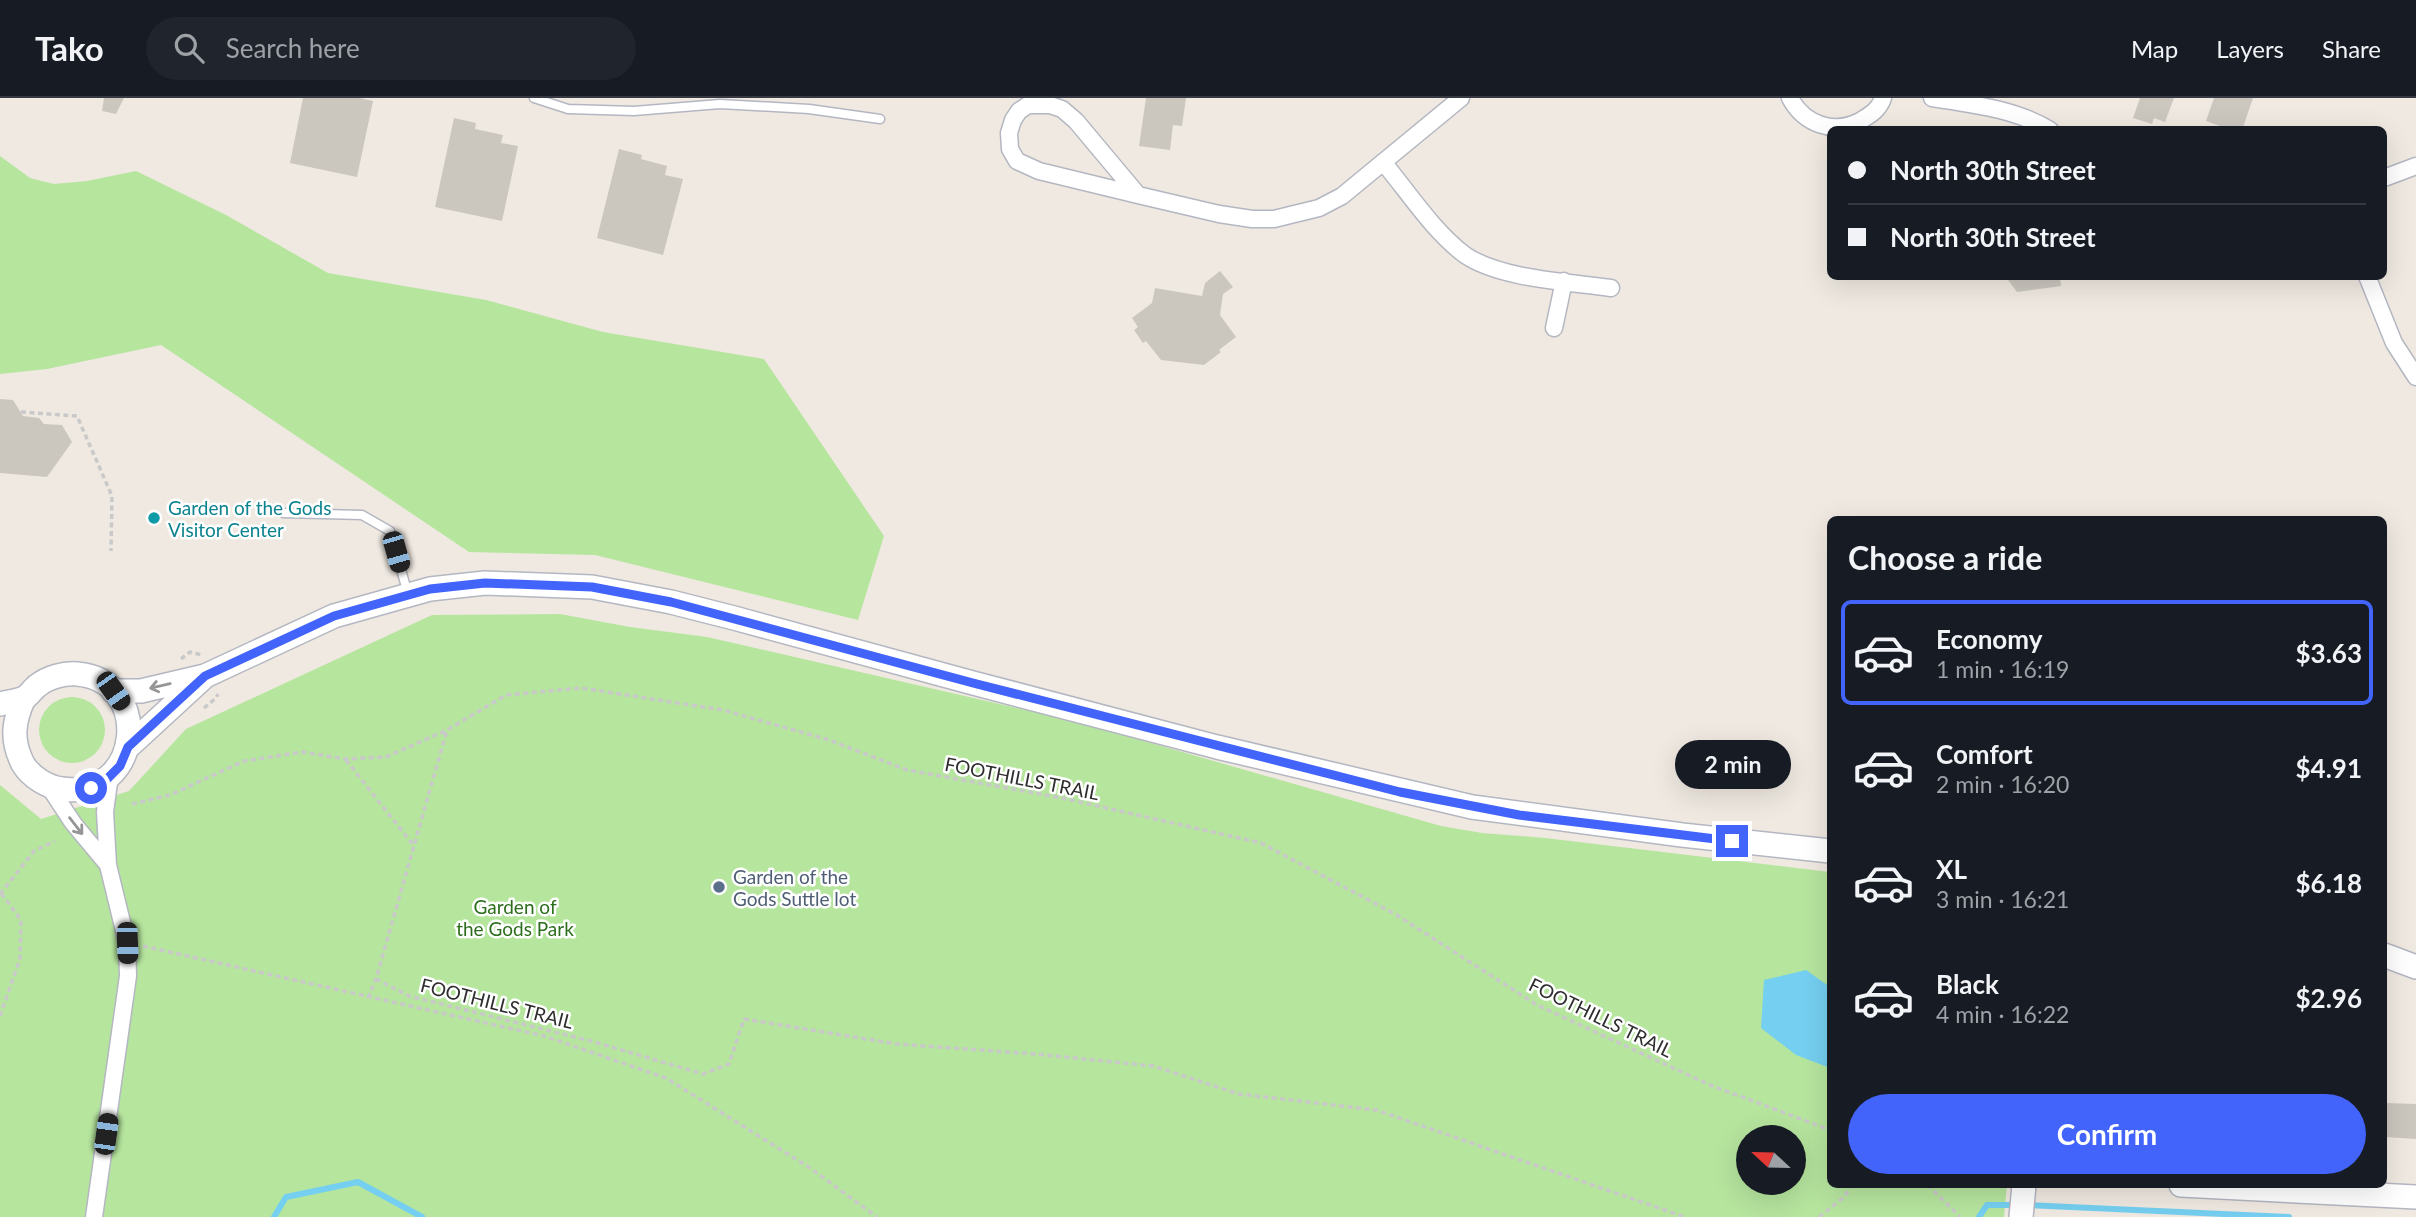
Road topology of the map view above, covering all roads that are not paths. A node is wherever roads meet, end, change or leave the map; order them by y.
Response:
1 (534, 98) edge
2 (1461, 98) edge
3 (1790, 98) edge
4 (1883, 98) edge
5 (1932, 98) edge
6 (880, 119) dead end
7 (1850, 126) edge
8 (2044, 126) edge
9 (1827, 127) edge
10 (1384, 162) junction
11 (2416, 166) edge
12 (2387, 177) edge
13 (1138, 195) junction
14 (2369, 280) edge
15 (1564, 281) junction
16 (1611, 288) dead end
17 (1554, 328) dead end
18 (2416, 377) edge
19 (283, 513) dead end
20 (408, 594) junction
21 (205, 676) junction
22 (113, 691) junction
23 (24, 698) junction
24 (0, 704) edge
25 (128, 747) junction
26 (10, 753) edge
27 (110, 775) junction
28 (48, 785) junction
29 (1827, 851) edge
30 (108, 864) junction
31 (2387, 957) edge
32 (2416, 967) edge
33 (2024, 1188) edge
34 (2240, 1188) edge
35 (2416, 1197) edge
36 (94, 1217) edge
37 (2021, 1217) edge

1 - 6 lane
2 - 10 street
3 - 9 street
4 - 7 street
5 - 8 street
10 - 13 street
10 - 15 street
11 - 12 street
13 - 13 street
14 - 18 street
15 - 16 street
15 - 17 street
19 - 20 lane
20 - 21 main road
20 - 29 main road
21 -> 22 main road
21 - 25 main road
22 - 23 main road
22 - 25 main road
23 - 24 main road
23 - 26 main road
25 - 27 main road
26 - 28 main road
27 - 28 main road
27 - 30 street
28 -> 30 street
30 - 36 street
31 - 32 main road
33 - 37 main road
34 - 35 main road

